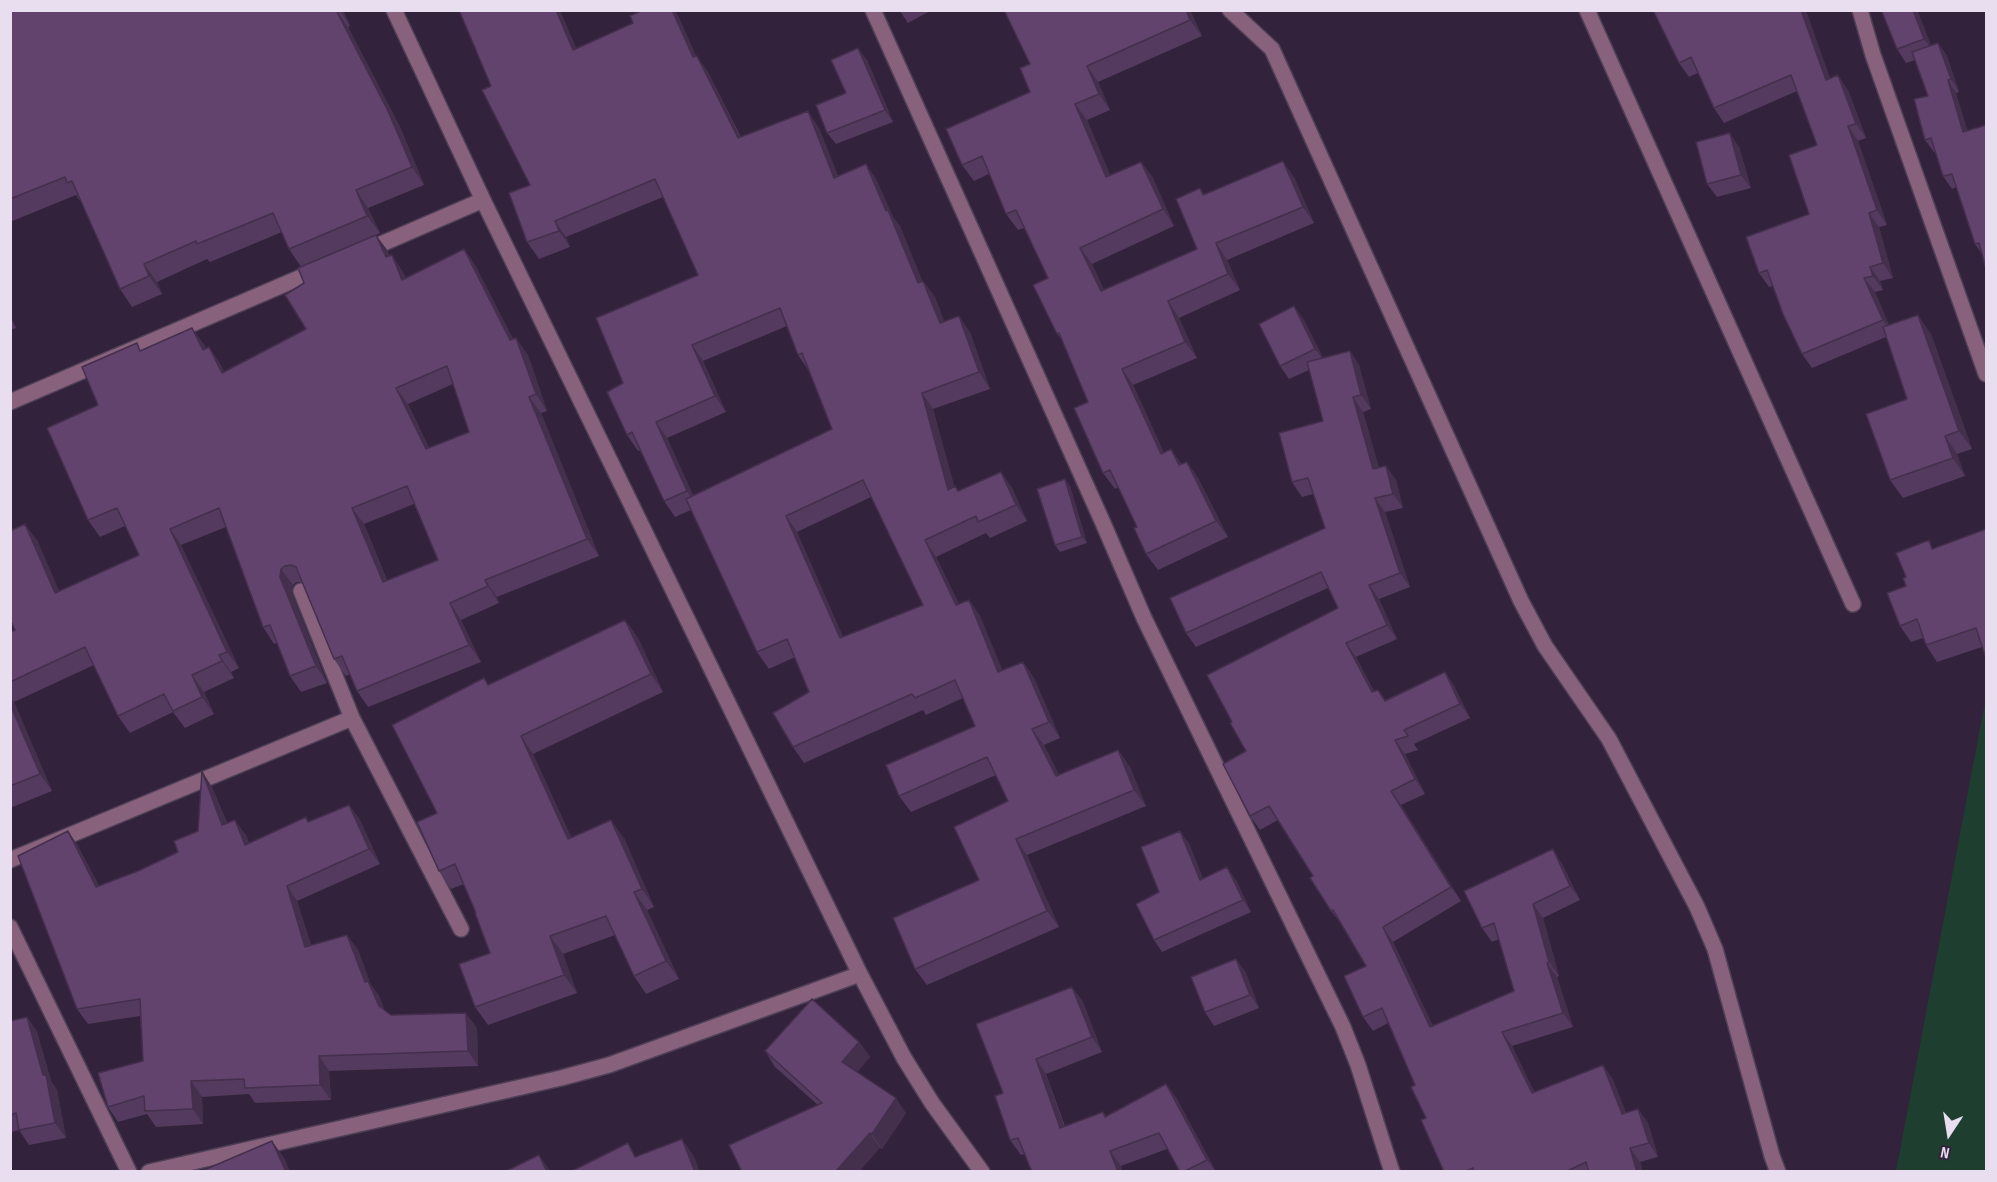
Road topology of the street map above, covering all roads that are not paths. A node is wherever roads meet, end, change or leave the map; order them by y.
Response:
1 (394, 10) edge
2 (873, 10) edge
3 (1230, 10) edge
4 (1587, 10) edge
5 (1860, 10) edge
6 (483, 200) junction
7 (351, 256) edge
8 (329, 266) edge
9 (1986, 374) edge
10 (10, 402) edge
11 (301, 591) edge
12 (1853, 604) dead end
13 (352, 718) junction
14 (10, 860) edge
15 (10, 927) edge
16 (461, 929) dead end
17 (860, 974) junction
18 (129, 1172) edge
19 (149, 1172) edge
20 (982, 1172) edge
21 (1392, 1172) edge
22 (1778, 1172) edge

1 - 6 street
2 - 21 street
3 - 22 street
4 - 12 street
5 - 9 street
6 - 7 street
6 - 17 street
8 - 10 street
11 - 13 street
13 - 14 street
13 - 16 street
15 - 18 street
17 - 19 street
17 - 20 street

